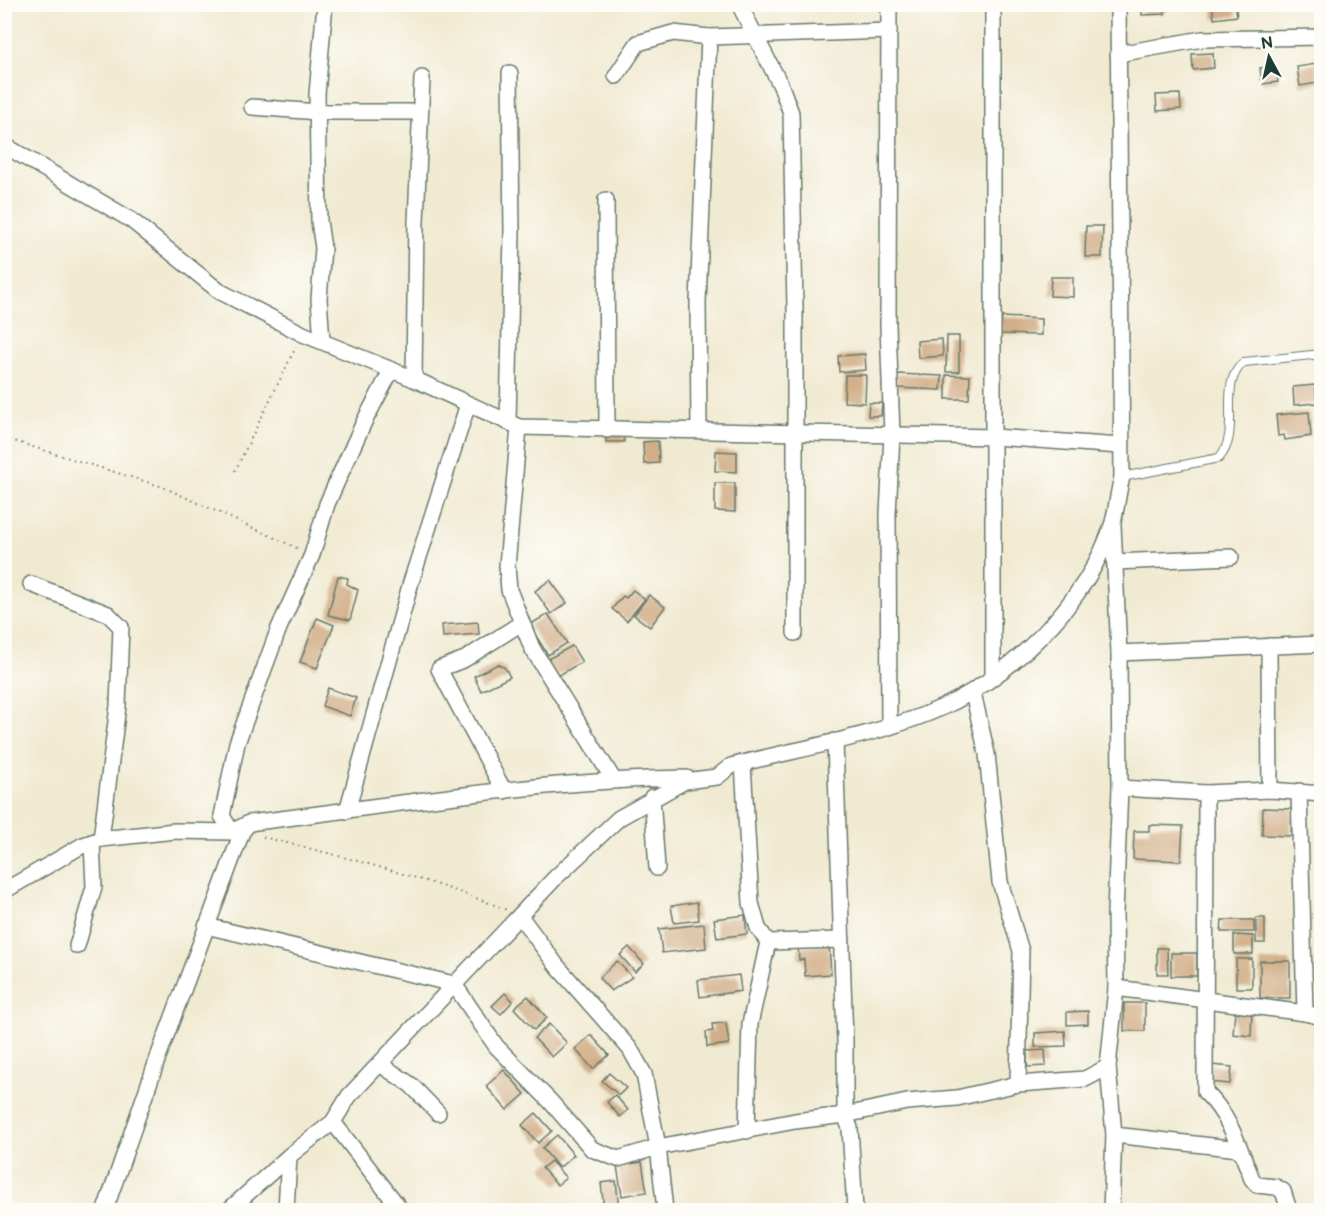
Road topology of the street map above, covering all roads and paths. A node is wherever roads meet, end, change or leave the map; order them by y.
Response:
1 (325, 4) edge
2 (739, 4) edge
3 (889, 4) edge
4 (993, 4) edge
5 (1118, 4) edge
6 (889, 31) junction
7 (756, 35) junction
8 (709, 37) junction
9 (1322, 37) edge
10 (1118, 54) junction
11 (510, 73) dead end
12 (616, 76) dead end
13 (422, 78) dead end
14 (252, 107) dead end
15 (318, 112) junction
16 (420, 112) junction
17 (4, 145) edge
18 (606, 200) dead end
19 (303, 334) junction
20 (322, 341) junction
21 (1322, 354) edge
22 (391, 371) junction
23 (414, 379) junction
24 (468, 404) junction
25 (513, 424) junction
26 (607, 430) junction
27 (699, 430) junction
28 (795, 432) junction
29 (892, 435) junction
30 (995, 436) junction
31 (4, 438) edge
32 (1120, 446) junction
33 (235, 471) dead end
34 (1122, 477) junction
35 (1113, 522) junction
36 (312, 555) junction
37 (1231, 557) dead end
38 (1115, 562) junction
39 (31, 584) dead end
40 (520, 624) junction
41 (795, 633) dead end
42 (1322, 644) edge
43 (1269, 646) junction
44 (1119, 653) junction
45 (993, 677) junction
46 (973, 693) junction
47 (889, 727) junction
48 (835, 741) junction
49 (743, 763) junction
50 (717, 777) junction
51 (613, 779) junction
52 (1120, 788) junction
53 (1270, 790) junction
54 (504, 791) junction
55 (1299, 791) junction
56 (1206, 793) junction
57 (1322, 794) edge
58 (652, 797) junction
59 (347, 811) junction
60 (241, 829) junction
61 (97, 841) junction
62 (657, 868) dead end
63 (4, 891) edge
64 (520, 916) junction
65 (206, 926) junction
66 (842, 940) junction
67 (768, 942) junction
68 (77, 946) dead end
69 (454, 984) junction
70 (1116, 988) junction
71 (1207, 1000) junction
72 (1305, 1013) junction
73 (1322, 1017) edge
74 (380, 1064) junction
75 (1108, 1067) junction
76 (1018, 1084) junction
77 (438, 1113) dead end
78 (844, 1115) junction
79 (333, 1122) junction
80 (747, 1131) junction
81 (1114, 1135) junction
82 (658, 1147) junction
83 (1239, 1149) junction
84 (289, 1156) junction
85 (105, 1210) edge
86 (229, 1210) edge
87 (286, 1210) edge
88 (401, 1210) edge
89 (664, 1210) edge
90 (855, 1210) edge
91 (1110, 1210) edge
92 (1289, 1210) edge

1 - 15 street
2 - 7 street
3 - 6 street
4 - 30 street
5 - 10 street
6 - 7 street
6 - 29 street
7 - 8 street
7 - 28 street
8 - 12 street
8 - 27 street
9 - 10 street
10 - 32 street
11 - 25 street
13 - 16 street
14 - 15 street
15 - 16 street
15 - 20 street
16 - 23 street
17 - 19 street
18 - 26 street
19 - 20 street
19 - 33 path
20 - 22 street
21 - 34 lane
22 - 23 street
22 - 36 street
23 - 24 street
24 - 25 street
24 - 59 street
25 - 26 street
25 - 40 street
26 - 27 street
27 - 28 street
28 - 29 street
28 - 41 street
29 - 30 street
29 - 47 street
30 - 32 street
30 - 45 street
31 - 36 path
32 - 34 street
34 - 35 street
35 - 38 street
35 - 45 street
36 - 60 street
37 - 38 street
38 - 44 street
39 - 61 street
40 - 51 street
40 - 54 street
42 - 43 street
43 - 44 street
43 - 53 street
44 - 52 street
45 - 46 street
46 - 47 street
46 - 76 street
47 - 48 street
48 - 49 street
48 - 66 street
49 - 50 street
49 - 67 street
50 - 51 street
50 - 58 street
51 - 54 street
52 - 56 street
52 - 70 street
53 - 55 street
53 - 56 street
54 - 59 street
55 - 57 street
55 - 72 street
56 - 71 street
58 - 62 street
58 - 64 street
59 - 60 street
60 - 61 street
60 - 64 path
60 - 65 street
61 - 63 street
61 - 68 street
64 - 69 street
64 - 82 street
65 - 69 street
65 - 85 street
66 - 67 street
66 - 78 street
67 - 80 street
69 - 74 street
69 - 82 street
70 - 71 street
70 - 75 street
71 - 72 street
71 - 83 street
72 - 73 street
74 - 77 street
74 - 79 street
75 - 76 street
75 - 81 street
76 - 78 street
78 - 80 street
78 - 90 street
79 - 84 street
79 - 88 street
80 - 82 street
81 - 83 street
81 - 91 street
82 - 89 street
83 - 92 street
84 - 86 street
84 - 87 street

